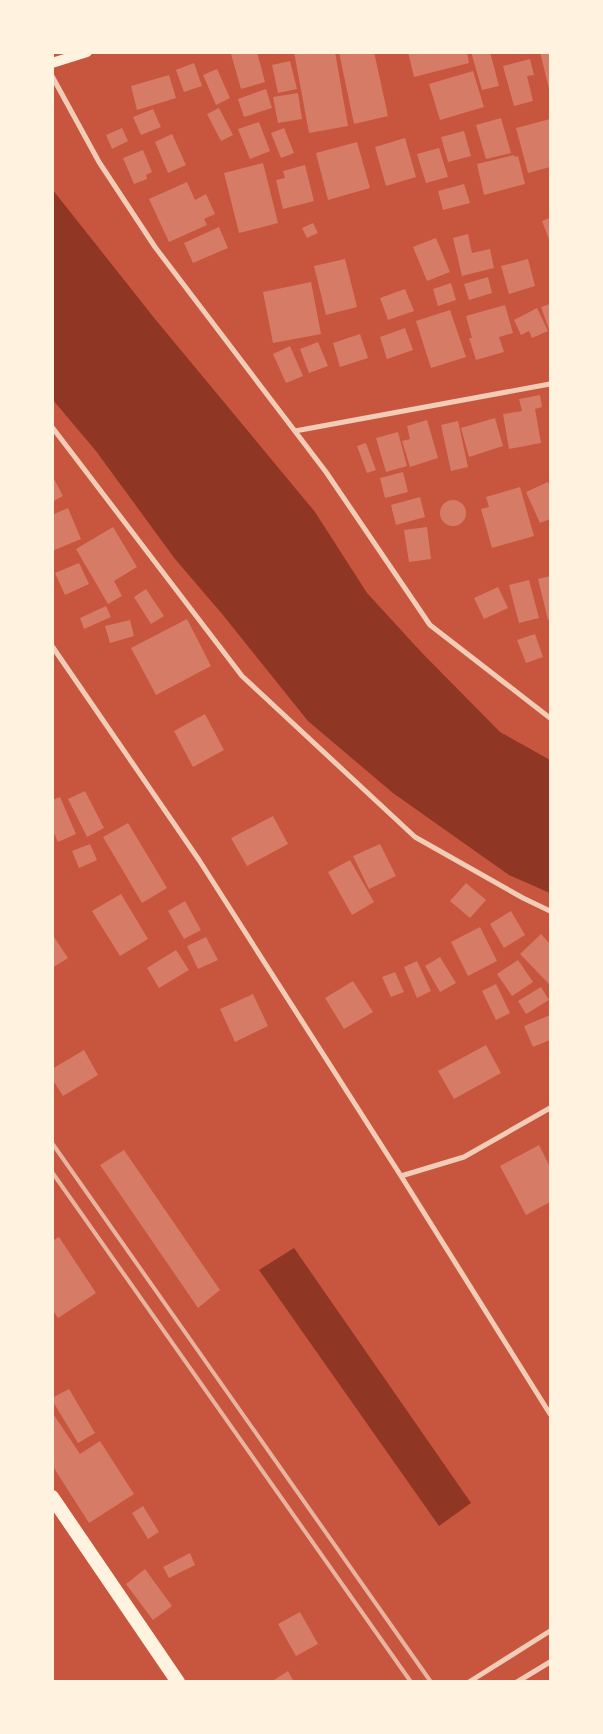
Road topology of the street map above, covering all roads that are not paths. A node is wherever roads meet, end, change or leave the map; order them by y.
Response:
1 (87, 52) edge
2 (52, 63) edge
3 (52, 76) edge
4 (550, 384) edge
5 (52, 427) edge
6 (295, 431) junction
7 (52, 646) edge
8 (550, 718) edge
9 (550, 911) edge
10 (550, 1108) edge
11 (401, 1176) junction
12 (550, 1414) edge
13 (52, 1497) edge
14 (550, 1631) edge
15 (550, 1662) edge
16 (178, 1682) edge
17 (469, 1682) edge
18 (517, 1682) edge

1 - 2 main road
3 - 6 street
4 - 6 street
5 - 9 street
6 - 8 street
7 - 11 street
10 - 11 street
11 - 12 street
13 - 16 highway
14 - 17 street
15 - 18 street

